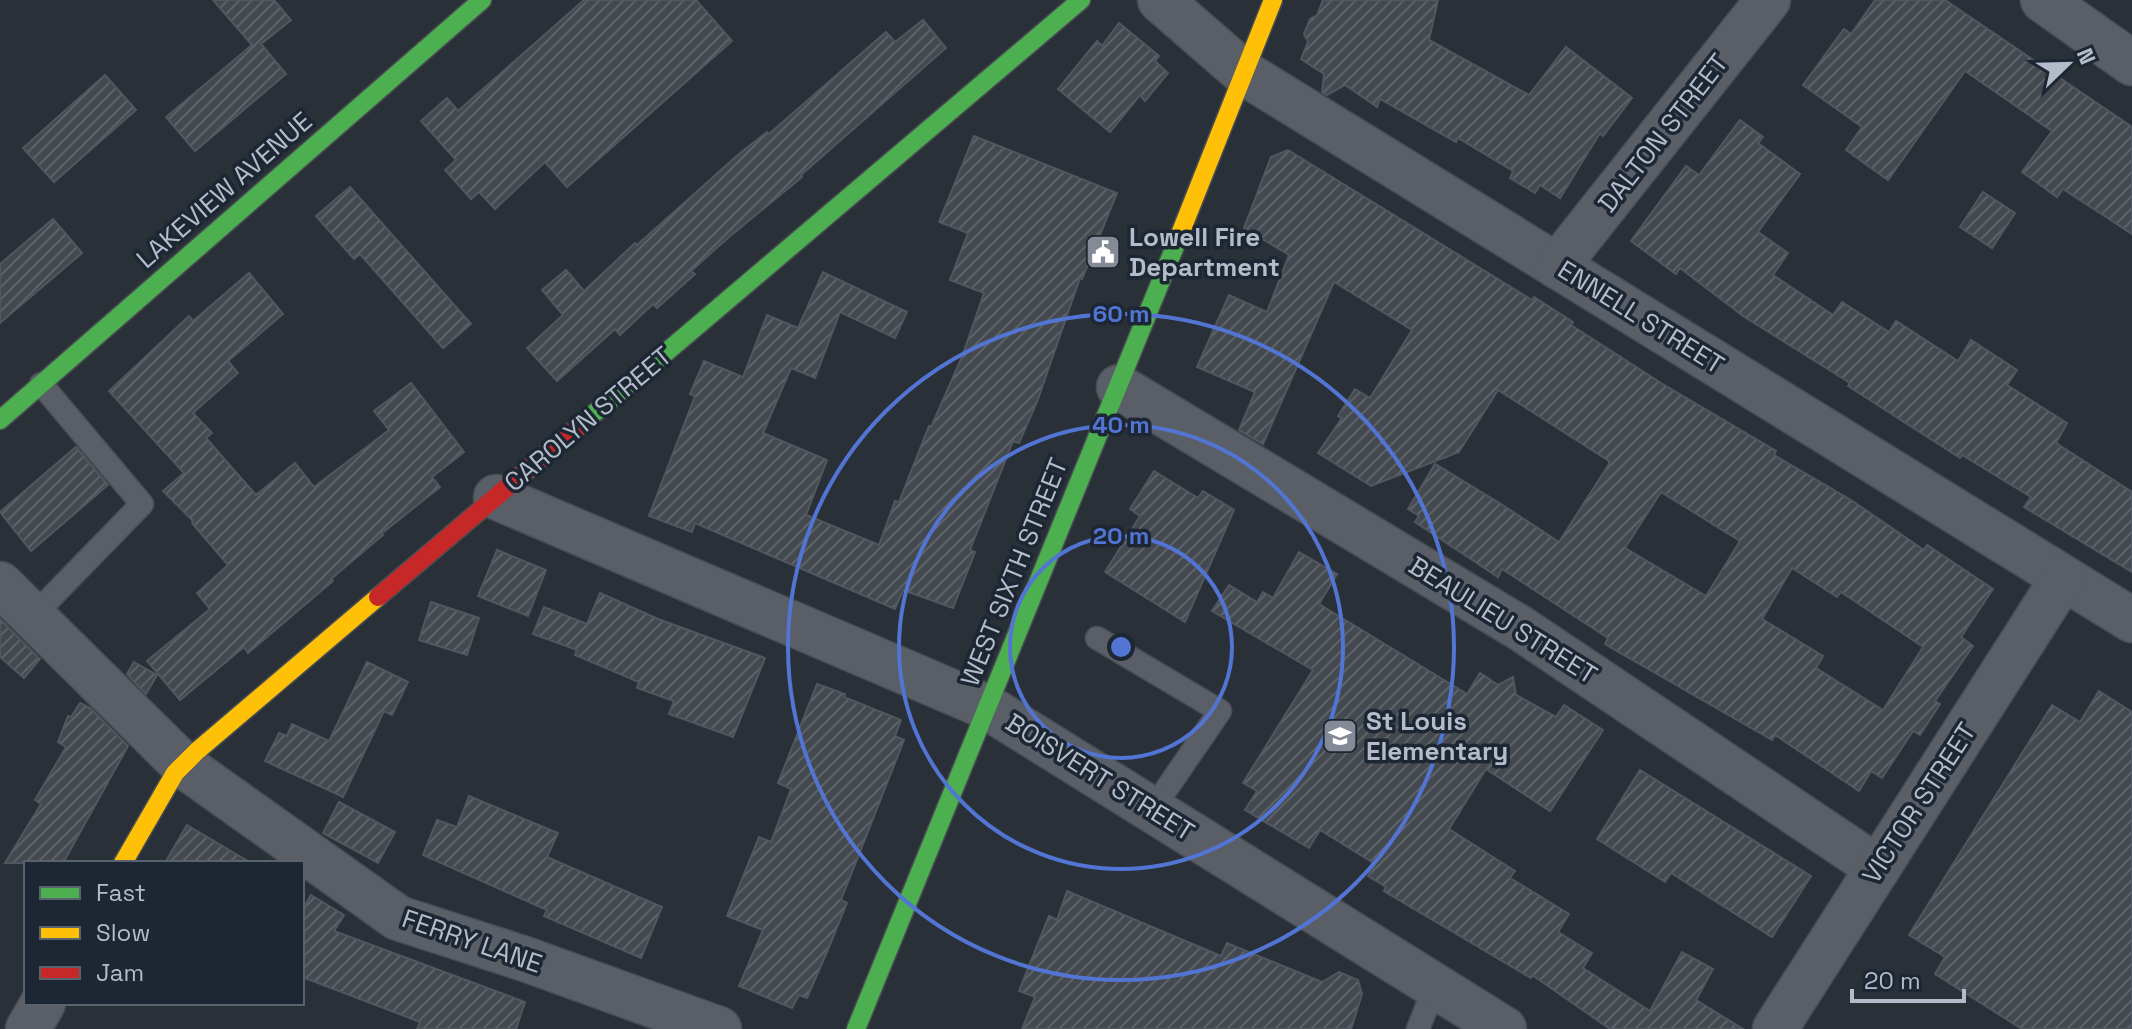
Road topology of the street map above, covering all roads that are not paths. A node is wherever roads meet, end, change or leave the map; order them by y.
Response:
1 (1081, 0) edge
2 (1160, 0) edge
3 (1273, 0) edge
4 (1768, 0) edge
5 (2043, 0) edge
6 (467, 5) edge
7 (2132, 63) edge
8 (1244, 73) junction
9 (1557, 266) junction
10 (41, 384) junction
11 (1119, 387) junction
12 (0, 420) edge
13 (496, 497) junction
14 (2063, 578) junction
15 (0, 584) edge
16 (34, 615) junction
17 (2132, 620) edge
18 (1097, 638) dead end
19 (987, 707) junction
20 (183, 765) junction
21 (1152, 810) junction
22 (124, 861) edge
23 (1878, 868) junction
24 (1435, 986) junction
25 (42, 1005) edge
26 (28, 1029) edge
27 (719, 1029) edge
28 (856, 1029) edge
29 (1418, 1029) edge
30 (1504, 1029) edge
31 (1775, 1029) edge

1 - 13 main road, CAROLYN STREET
2 - 8 street, ENNELL STREET
3 - 8 main road, WEST SIXTH STREET
4 - 9 street, DALTON STREET
5 - 7 street
6 - 10 main road, LAKEVIEW AVENUE
8 - 9 street, ENNELL STREET
8 - 11 main road, WEST SIXTH STREET
9 - 14 street, ENNELL STREET
10 - 12 main road, LAKEVIEW AVENUE
10 - 16 lane
11 - 19 main road, WEST SIXTH STREET
11 - 23 street, BEAULIEU STREET
13 - 19 street, BOISVERT STREET
13 - 20 main road, CAROLYN STREET
14 - 17 street, ENNELL STREET
14 - 23 street, VICTOR STREET
15 - 16 street, FERRY LANE
16 - 20 street, FERRY LANE
18 - 21 lane
19 - 21 street, BOISVERT STREET
19 - 28 main road, WEST SIXTH STREET
20 - 22 main road, CAROLYN STREET
20 - 27 street, FERRY LANE
21 - 24 street, BOISVERT STREET
23 - 31 street, VICTOR STREET
24 - 29 lane
24 - 30 street, BOISVERT STREET
25 - 26 street

